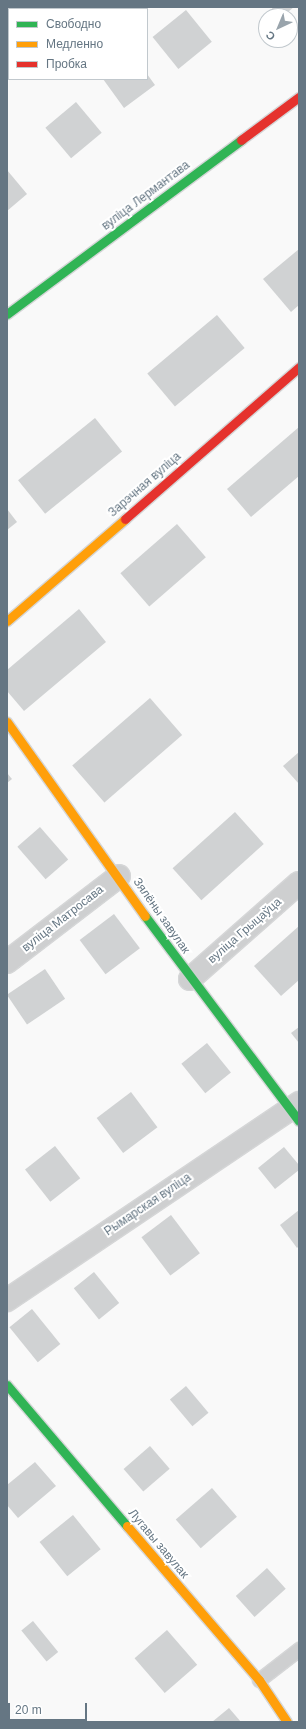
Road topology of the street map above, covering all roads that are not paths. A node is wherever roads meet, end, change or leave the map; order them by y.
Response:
1 (299, 97) edge
2 (7, 314) edge
3 (299, 367) edge
4 (7, 621) edge
5 (7, 722) edge
6 (119, 876) junction
7 (299, 883) edge
8 (7, 962) edge
9 (190, 979) junction
10 (296, 1111) edge
11 (7, 1300) edge
12 (7, 1385) edge
13 (299, 1649) edge
14 (258, 1680) junction
15 (287, 1722) edge

1 - 2 street, вуліца Лермантава
3 - 4 street, Зарэчная вуліца
5 - 6 street, Зялёны завулак
6 - 8 street, вуліца Матросава
6 - 9 street, Зялёны завулак
7 - 9 street, вуліца Грыцаўца
9 - 10 street, Зялёны завулак
10 - 11 street, Рымарская вуліца
12 - 14 street, Лугавы завулак
13 - 14 lane
14 - 15 street, Лугавы завулак

